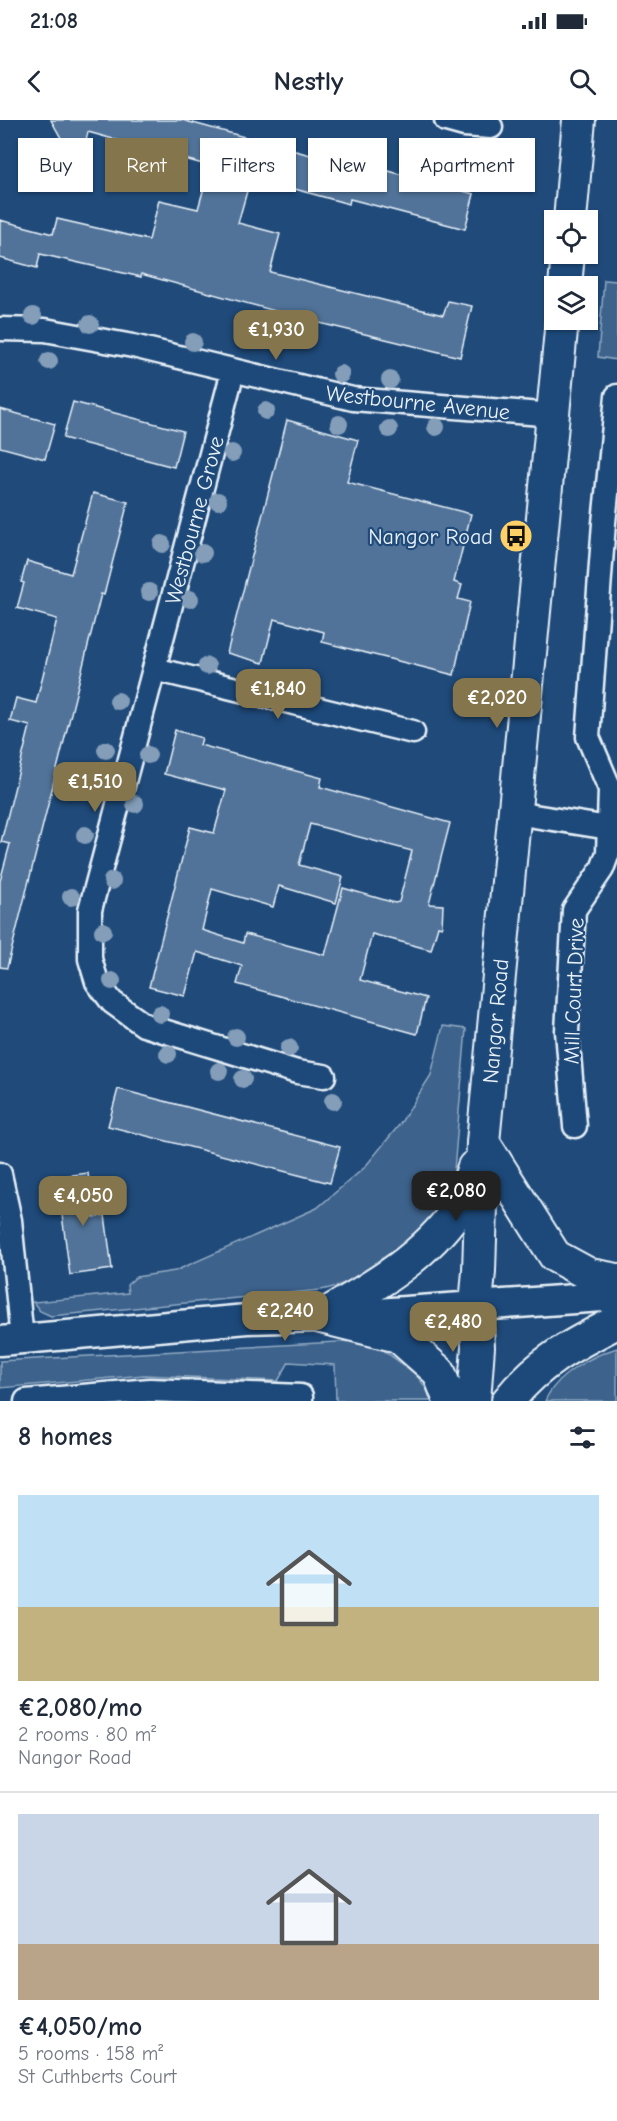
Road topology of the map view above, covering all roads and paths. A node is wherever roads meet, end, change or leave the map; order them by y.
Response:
1 (446, 120) edge
2 (579, 120) edge
3 (491, 127) dead end
4 (571, 210) edge
5 (0, 330) edge
6 (561, 330) edge
7 (233, 371) junction
8 (617, 396) edge
9 (554, 415) junction
10 (154, 669) junction
11 (413, 732) dead end
12 (515, 813) junction
13 (609, 828) junction
14 (324, 1076) dead end
15 (575, 1126) dead end
16 (483, 1142) junction
17 (0, 1174) edge
18 (617, 1280) edge
19 (617, 1296) edge
20 (476, 1305) junction
21 (321, 1317) junction
22 (617, 1322) edge
23 (11, 1340) edge
24 (26, 1401) edge
25 (301, 1401) edge
26 (450, 1401) edge
27 (474, 1401) edge
28 (508, 1401) edge

1 - 3 street
2 - 4 main road
5 - 7 street, Westbourne Avenue
6 - 9 main road, Nangor Road
7 - 9 street, Westbourne Avenue
7 - 10 street, Westbourne Grove
8 - 13 street, Mill Court Drive
9 - 12 main road, Nangor Road
10 - 11 street
10 - 14 street, Westbourne Grove
12 - 13 street
12 - 16 main road, Nangor Road
13 - 15 street, Mill Court Drive
16 - 18 main road
16 - 20 main road, Nangor Road
16 - 21 main road
17 - 23 street
19 - 20 street
20 - 21 street
20 - 27 main road, Nangor Road
21 - 23 street
21 - 26 main road
22 - 28 main road
24 - 25 street

